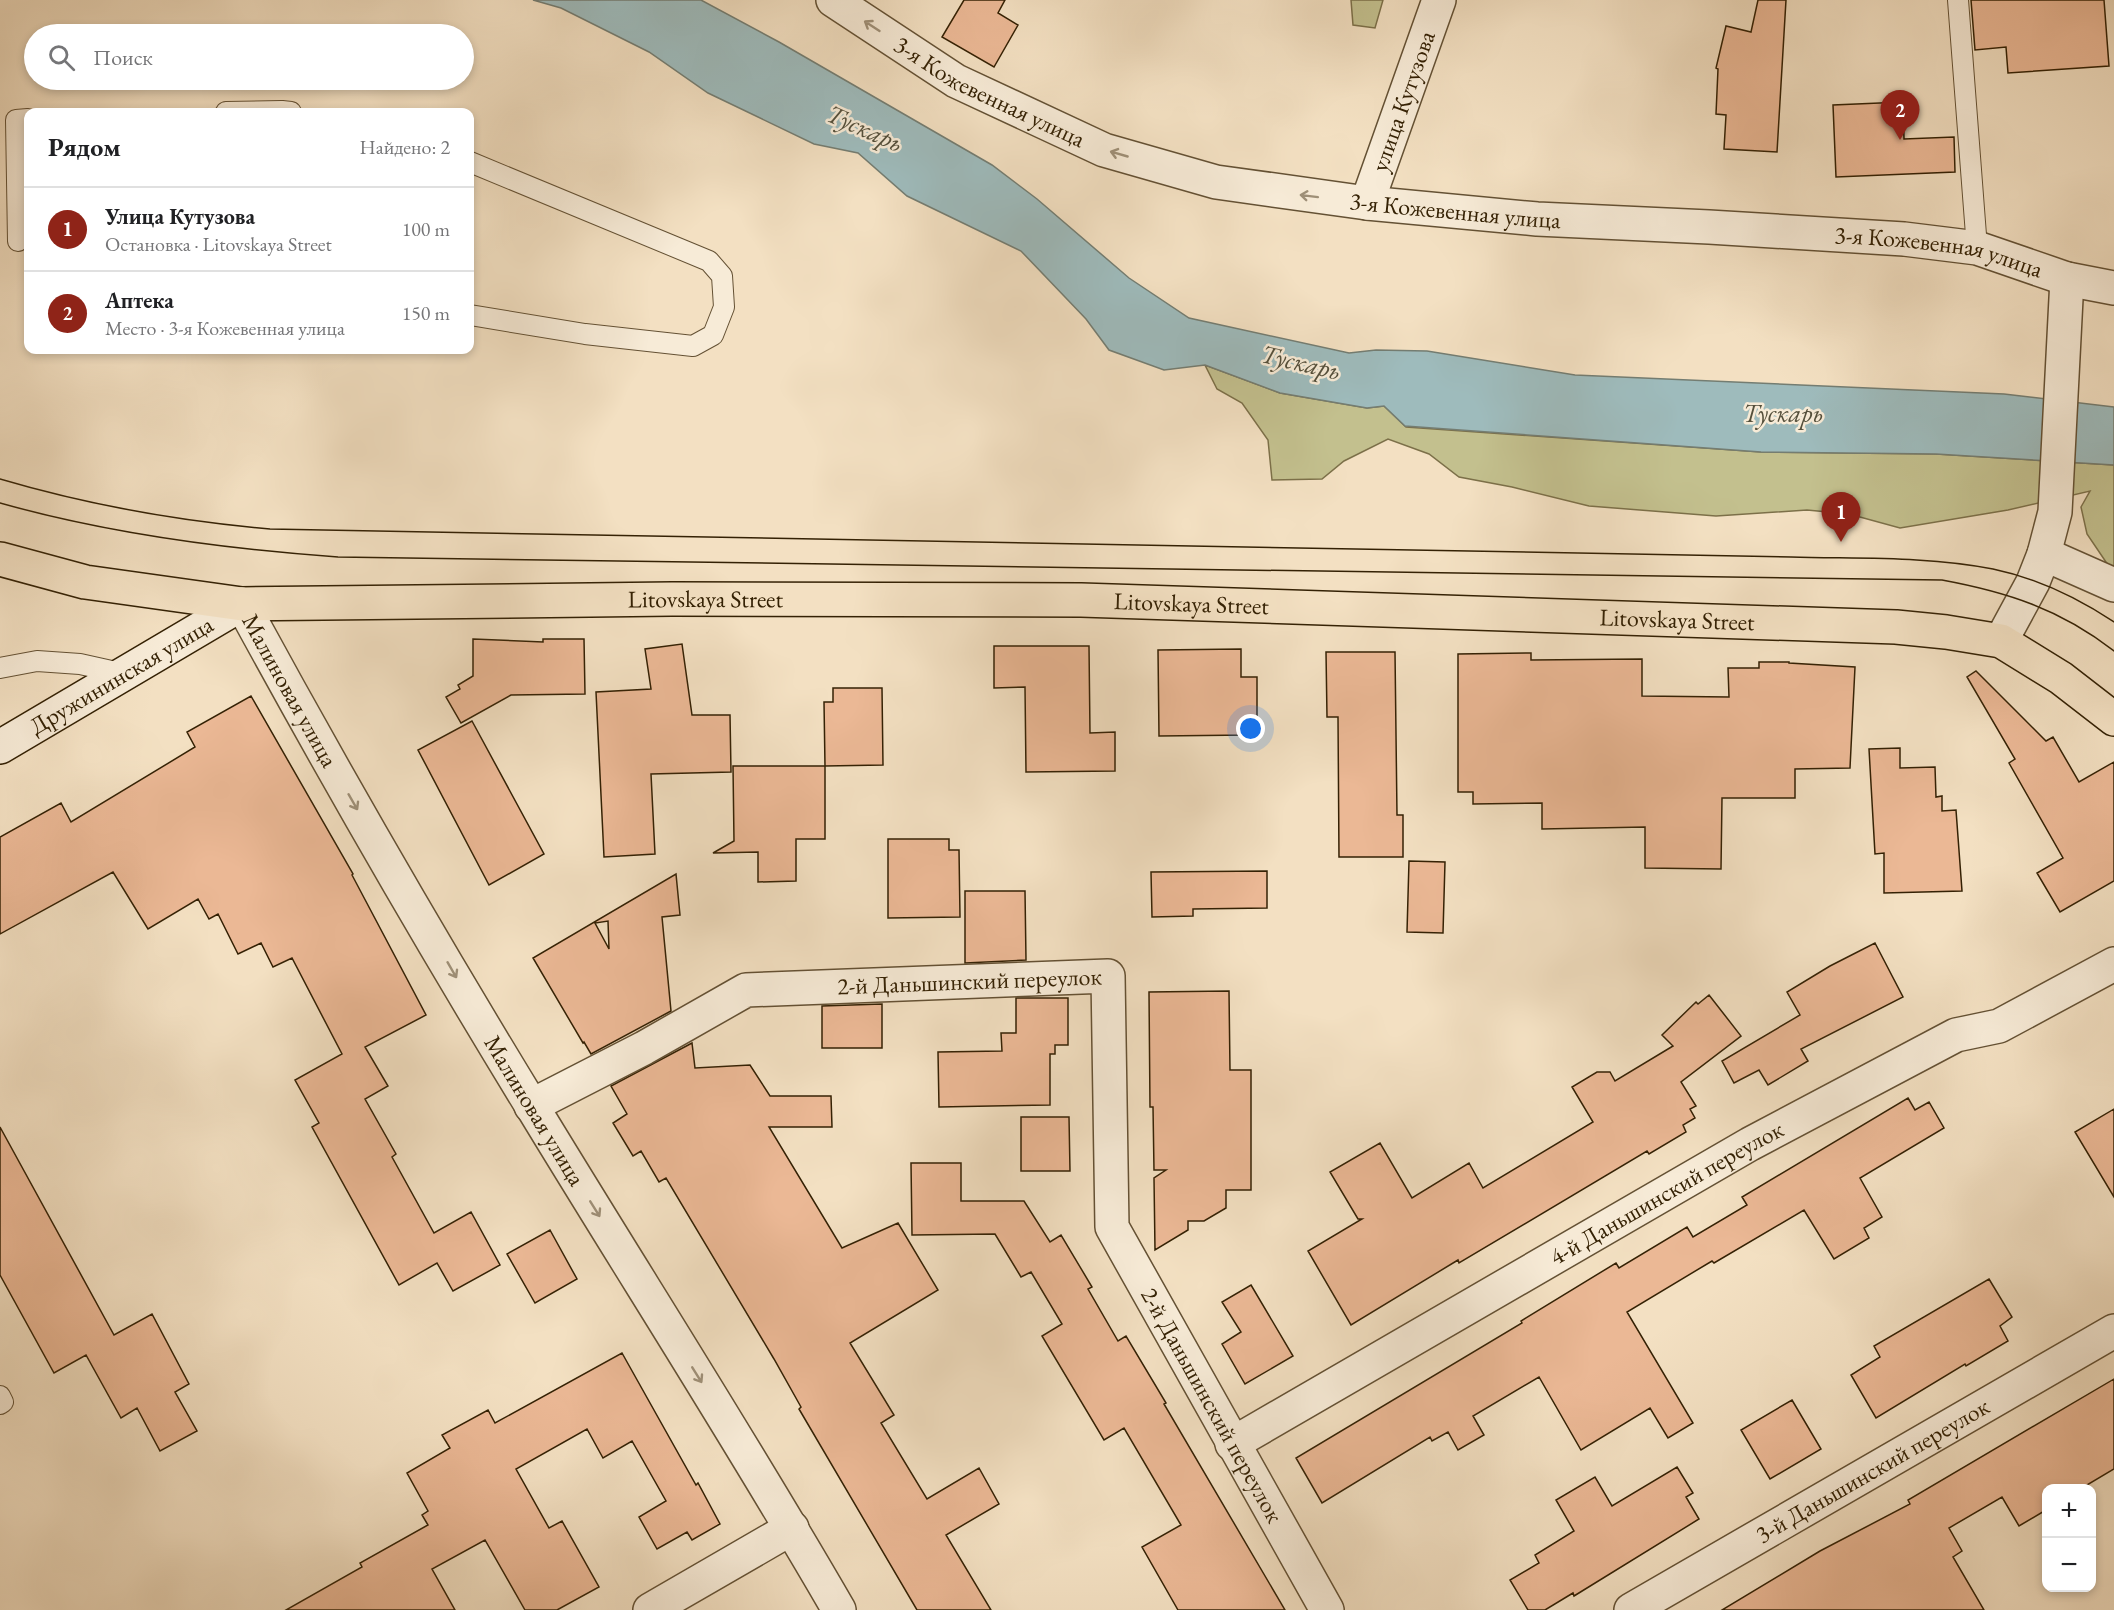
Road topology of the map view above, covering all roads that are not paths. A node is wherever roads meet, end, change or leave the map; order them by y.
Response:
1 (833, 0) edge
2 (1439, 0) edge
3 (1958, 0) edge
4 (24, 119) edge
5 (474, 164) edge
6 (1367, 203) junction
7 (15, 241) edge
8 (1977, 249) junction
9 (2067, 279) junction
10 (2114, 288) edge
11 (474, 316) edge
12 (2044, 554) junction
13 (0, 559) edge
14 (2114, 585) edge
15 (242, 604) junction
16 (2001, 640) junction
17 (0, 668) edge
18 (125, 674) junction
19 (2114, 719) edge
20 (0, 747) edge
21 (2114, 964) edge
22 (531, 1106) junction
23 (2114, 1331) edge
24 (0, 1396) edge
25 (0, 1404) edge
26 (1232, 1444) junction
27 (792, 1528) junction
28 (650, 1610) edge
29 (838, 1610) edge
30 (1327, 1610) edge
31 (1632, 1610) edge

6 -> 1 street, 3-я Кожевенная улица
2 - 6 street, улица Кутузова
3 - 8 lane
4 - 7 lane
5 - 11 lane
6 - 8 street, 3-я Кожевенная улица
8 - 9 street, 3-я Кожевенная улица
9 - 10 street, 3-я Кожевенная улица
9 - 12 street
12 - 14 street
12 - 16 street
13 - 15 main road, Litovskaya Street
15 - 16 main road, Litovskaya Street
15 - 18 street, Дружининская улица
15 -> 22 street, Малиновая улица
16 - 19 main road, Litovskaya Street
17 - 18 lane
18 - 20 street, Дружининская улица
21 - 26 street, 4-й Даньшинский переулок
22 - 26 street, 2-й Даньшинский переулок
22 -> 27 street, Малиновая улица
23 - 31 street, 3-й Даньшинский переулок
24 - 25 lane
26 - 30 street, 2-й Даньшинский переулок
27 - 28 street
27 - 29 street, Малиновая улица

